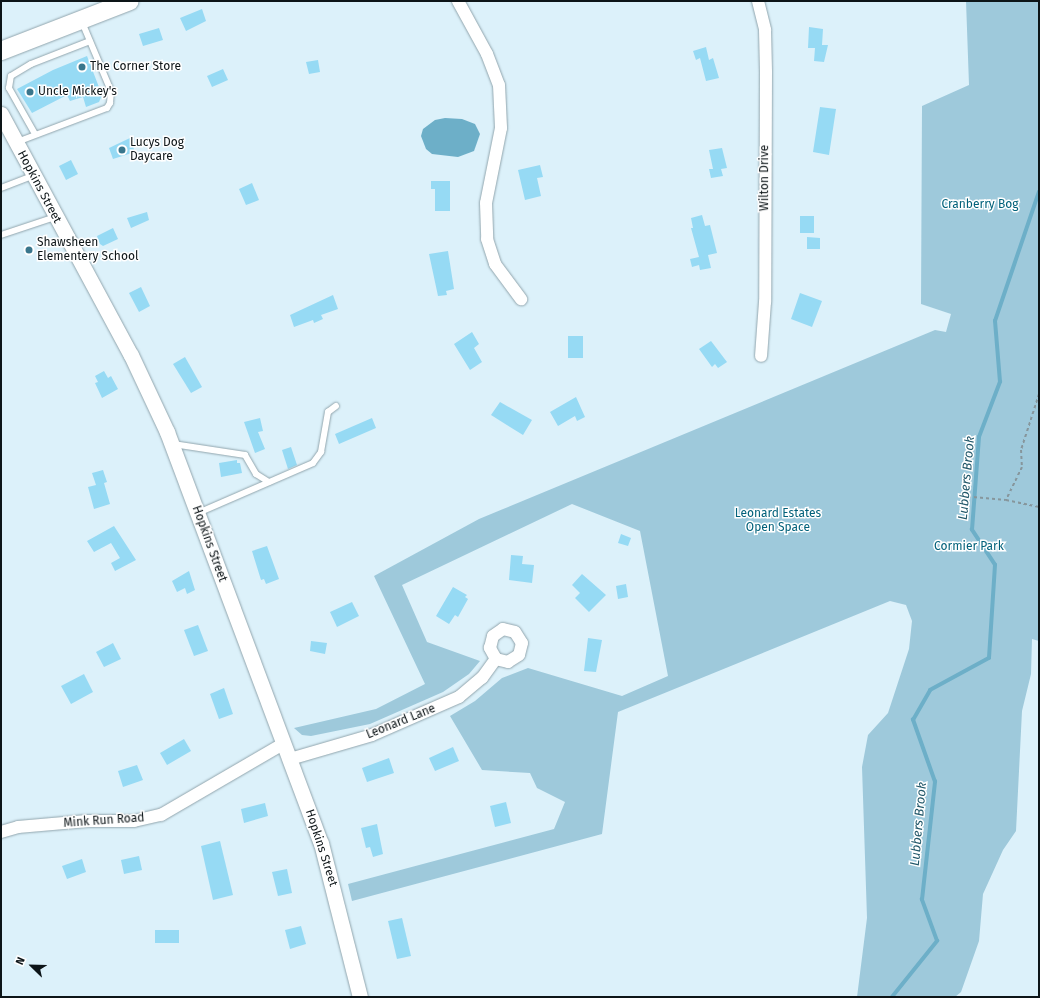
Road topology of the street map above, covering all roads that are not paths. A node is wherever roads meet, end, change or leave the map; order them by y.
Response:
1 (130, 1) edge
2 (458, 1) edge
3 (758, 1) edge
4 (81, 20) junction
5 (90, 41) junction
6 (1, 51) edge
7 (1, 114) edge
8 (34, 134) junction
9 (16, 143) junction
10 (33, 176) junction
11 (1, 188) edge
12 (55, 217) junction
13 (1, 235) edge
14 (521, 299) dead end
15 (761, 356) dead end
16 (336, 406) dead end
17 (172, 444) junction
18 (269, 482) junction
19 (198, 513) junction
20 (496, 659) dead end
21 (283, 744) junction
22 (290, 759) junction
23 (1, 832) edge
24 (360, 997) edge

1 - 4 main road
2 - 14 street
3 - 15 street, Wilton Drive
4 - 5 lane
4 - 6 main road
5 - 8 lane
5 - 8 lane
7 - 9 street, Hopkins Street
8 - 9 lane
9 - 10 street, Hopkins Street
10 - 11 lane
10 - 12 street, Hopkins Street
12 - 13 lane
12 - 17 street, Hopkins Street
16 - 18 lane
17 - 18 lane
17 - 19 street, Hopkins Street
18 - 19 lane
19 - 21 street, Hopkins Street
20 - 22 street, Leonard Lane
21 - 22 street, Hopkins Street
21 - 23 street, Mink Run Road
22 - 24 street, Hopkins Street

